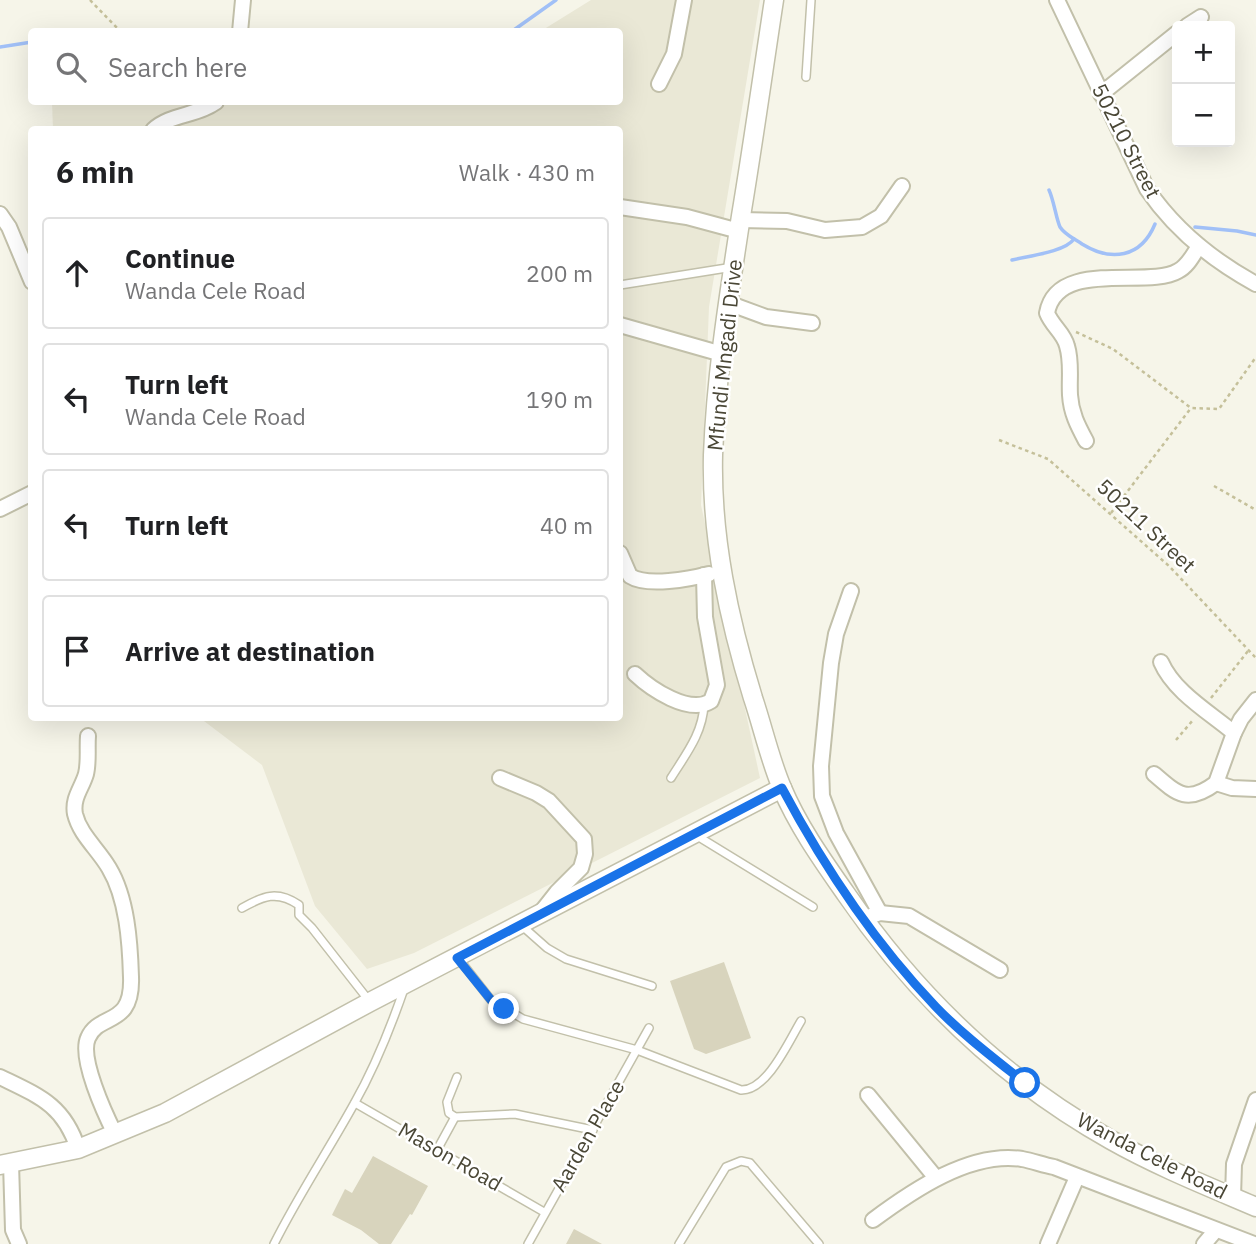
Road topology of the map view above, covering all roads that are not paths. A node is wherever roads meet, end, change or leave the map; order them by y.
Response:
1 (243, 0) edge
2 (684, 0) edge
3 (774, 0) edge
4 (811, 0) edge
5 (1057, 0) edge
6 (1201, 17) dead end
7 (1195, 21) edge
8 (240, 28) edge
9 (1172, 37) edge
10 (806, 77) dead end
11 (659, 84) dead end
12 (1101, 94) junction
13 (210, 105) edge
14 (159, 126) edge
15 (902, 186) dead end
16 (623, 207) edge
17 (0, 214) edge
18 (740, 226) junction
19 (1199, 246) junction
20 (734, 267) junction
21 (28, 272) edge
22 (1256, 284) edge
23 (623, 285) edge
24 (729, 303) junction
25 (812, 323) dead end
26 (623, 326) edge
27 (722, 354) junction
28 (1086, 441) dead end
29 (28, 495) edge
30 (0, 509) edge
31 (623, 563) edge
32 (722, 570) junction
33 (704, 575) junction
34 (851, 591) dead end
35 (1161, 662) dead end
36 (635, 674) dead end
37 (1256, 700) edge
38 (704, 704) junction
39 (1234, 733) junction
40 (88, 736) dead end
41 (1154, 774) dead end
42 (500, 778) dead end
43 (671, 778) dead end
44 (1216, 783) junction
45 (782, 788) junction
46 (1256, 789) edge
47 (693, 834) junction
48 (813, 907) dead end
49 (242, 908) dead end
50 (539, 915) junction
51 (871, 916) junction
52 (520, 925) junction
53 (457, 958) junction
54 (1000, 970) dead end
55 (406, 985) junction
56 (652, 986) dead end
57 (370, 1002) junction
58 (801, 1021) dead end
59 (649, 1028) dead end
60 (637, 1049) junction
61 (0, 1077) edge
62 (457, 1077) dead end
63 (868, 1095) dead end
64 (1256, 1100) edge
65 (355, 1103) junction
66 (455, 1117) junction
67 (593, 1130) junction
68 (115, 1134) junction
69 (78, 1150) junction
70 (437, 1150) junction
71 (5, 1164) edge
72 (1077, 1177) junction
73 (936, 1178) junction
74 (1233, 1197) junction
75 (1256, 1207) edge
76 (544, 1212) junction
77 (873, 1220) dead end
78 (1216, 1230) junction
79 (1234, 1240) edge
80 (19, 1244) edge
81 (274, 1244) edge
82 (528, 1244) edge
83 (679, 1244) edge
84 (818, 1244) edge
85 (1048, 1244) edge
86 (1204, 1244) edge
87 (1254, 1244) edge

1 - 8 street
2 - 11 street
3 - 18 street, Mfundi Mngadi Drive
4 - 10 lane
5 - 12 street, 50210 Street
6 - 7 street
9 - 12 street
12 - 19 street, 50210 Street
13 - 14 street
15 - 18 street
16 - 18 street
17 - 21 street
18 - 20 street, Mfundi Mngadi Drive
19 - 22 street, 50210 Street
19 - 28 street
20 - 23 lane
20 - 24 street, Mfundi Mngadi Drive
24 - 25 street
24 - 27 street, Mfundi Mngadi Drive
26 - 27 street
27 - 32 street, Mfundi Mngadi Drive
29 - 30 street
31 - 33 street
32 - 33 street
32 - 45 street, Mfundi Mngadi Drive
33 - 38 street
34 - 51 street
35 - 39 street
36 - 38 street
37 - 39 street
38 - 43 lane
39 - 44 street
40 - 68 street
41 - 44 street
42 - 50 street
44 - 46 street
45 - 47 street
45 - 51 street, Wanda Cele Road
47 - 48 lane
47 - 50 street
49 - 57 lane
50 - 52 street
51 - 54 street
51 - 74 street, Wanda Cele Road
52 - 53 street
52 - 56 lane
53 - 55 street
53 - 60 lane
55 - 57 street
55 - 65 lane
57 - 68 street
58 - 60 lane
59 - 60 lane, Aarden Place
60 - 67 lane, Aarden Place
61 - 69 street
62 - 66 lane
63 - 73 street
64 - 74 street
65 - 70 lane, Mason Road
65 - 81 lane
66 - 67 lane
66 - 70 lane
67 - 76 lane, Aarden Place
68 - 69 street
69 - 71 street
70 - 76 lane, Mason Road
71 - 80 street
72 - 73 street
72 - 78 street
72 - 85 street
73 - 77 street
74 - 75 street, Wanda Cele Road
76 - 82 lane, Aarden Place
78 - 79 street
78 - 86 street
79 - 87 street
83 - 84 lane

